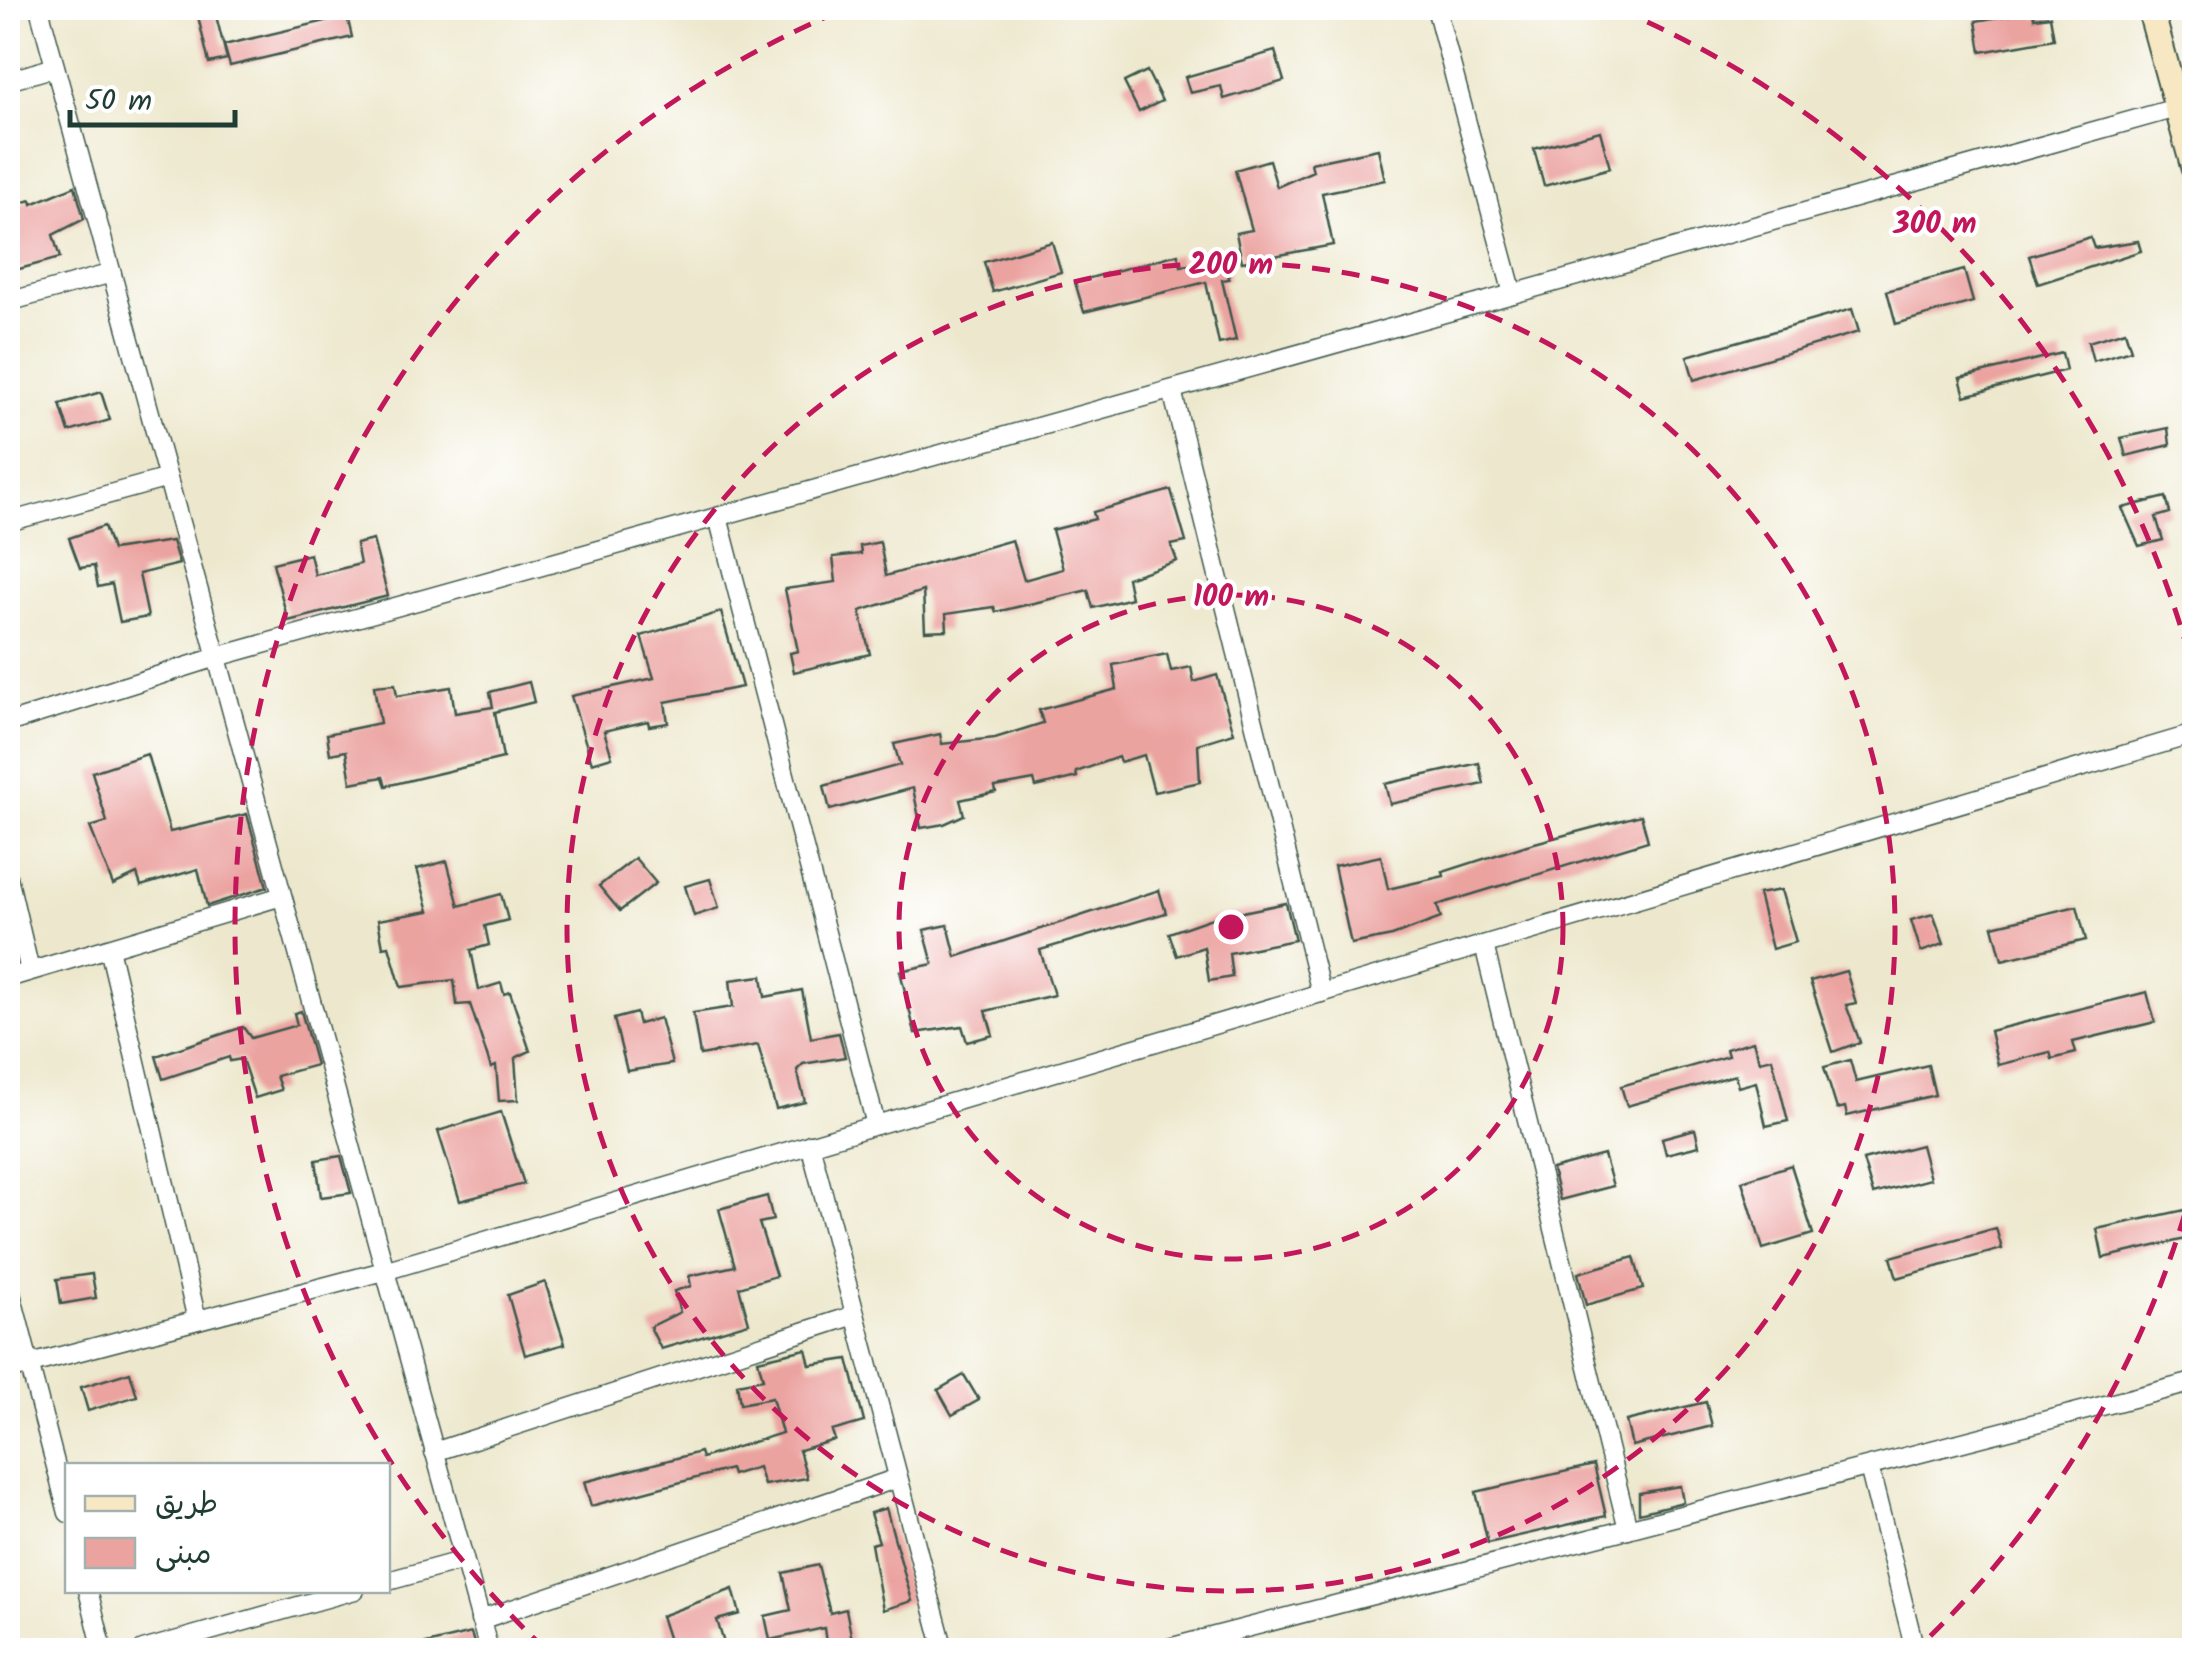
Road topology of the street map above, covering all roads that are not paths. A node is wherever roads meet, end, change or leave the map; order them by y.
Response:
1 (39, 8) edge
2 (1436, 8) edge
3 (2150, 8) edge
4 (56, 67) junction
5 (8, 81) edge
6 (2186, 106) edge
7 (2194, 168) edge
8 (112, 273) junction
9 (1512, 294) junction
10 (8, 302) edge
11 (1172, 390) junction
12 (168, 478) junction
13 (718, 516) junction
14 (8, 522) edge
15 (217, 657) junction
16 (8, 722) edge
17 (2194, 734) edge
18 (8, 877) edge
19 (282, 896) junction
20 (1484, 944) junction
21 (109, 948) junction
22 (30, 972) junction
23 (8, 978) edge
24 (1321, 993) junction
25 (876, 1124) junction
26 (810, 1144) junction
27 (384, 1270) junction
28 (8, 1282) edge
29 (855, 1315) junction
30 (197, 1320) junction
31 (29, 1365) junction
32 (8, 1370) edge
33 (2194, 1382) edge
34 (434, 1452) junction
35 (1869, 1467) junction
36 (898, 1478) junction
37 (65, 1502) edge
38 (1628, 1529) junction
39 (464, 1560) junction
40 (390, 1581) edge
41 (89, 1593) edge
42 (344, 1593) edge
43 (480, 1620) junction
44 (103, 1650) edge
45 (143, 1650) edge
46 (488, 1650) edge
47 (944, 1650) edge
48 (1161, 1650) edge
49 (1915, 1650) edge

1 - 4 street
2 - 9 street
3 - 6 street
4 - 5 street
4 - 8 street
6 - 7 street
6 - 9 street
8 - 10 street
8 - 12 street
9 - 11 street
11 - 13 street
11 - 24 street
12 - 14 street
12 - 15 street
13 - 15 street
13 - 25 street
15 - 16 street
15 - 19 street
17 - 20 street
18 - 22 street
19 - 21 street
19 - 27 street
20 - 24 street
20 - 38 street
21 - 22 street
21 - 30 street
22 - 23 street
24 - 25 street
25 - 26 street
26 - 27 street
26 - 29 street
27 - 30 street
27 - 34 street
28 - 31 street
29 - 34 street
29 - 36 street
30 - 31 street
31 - 32 street
31 - 37 street
33 - 35 street
34 - 39 street
35 - 38 street
35 - 49 street
36 - 43 street
36 - 47 street
38 - 48 street
39 - 40 street
39 - 43 street
41 - 44 street
42 - 45 street
43 - 46 street

